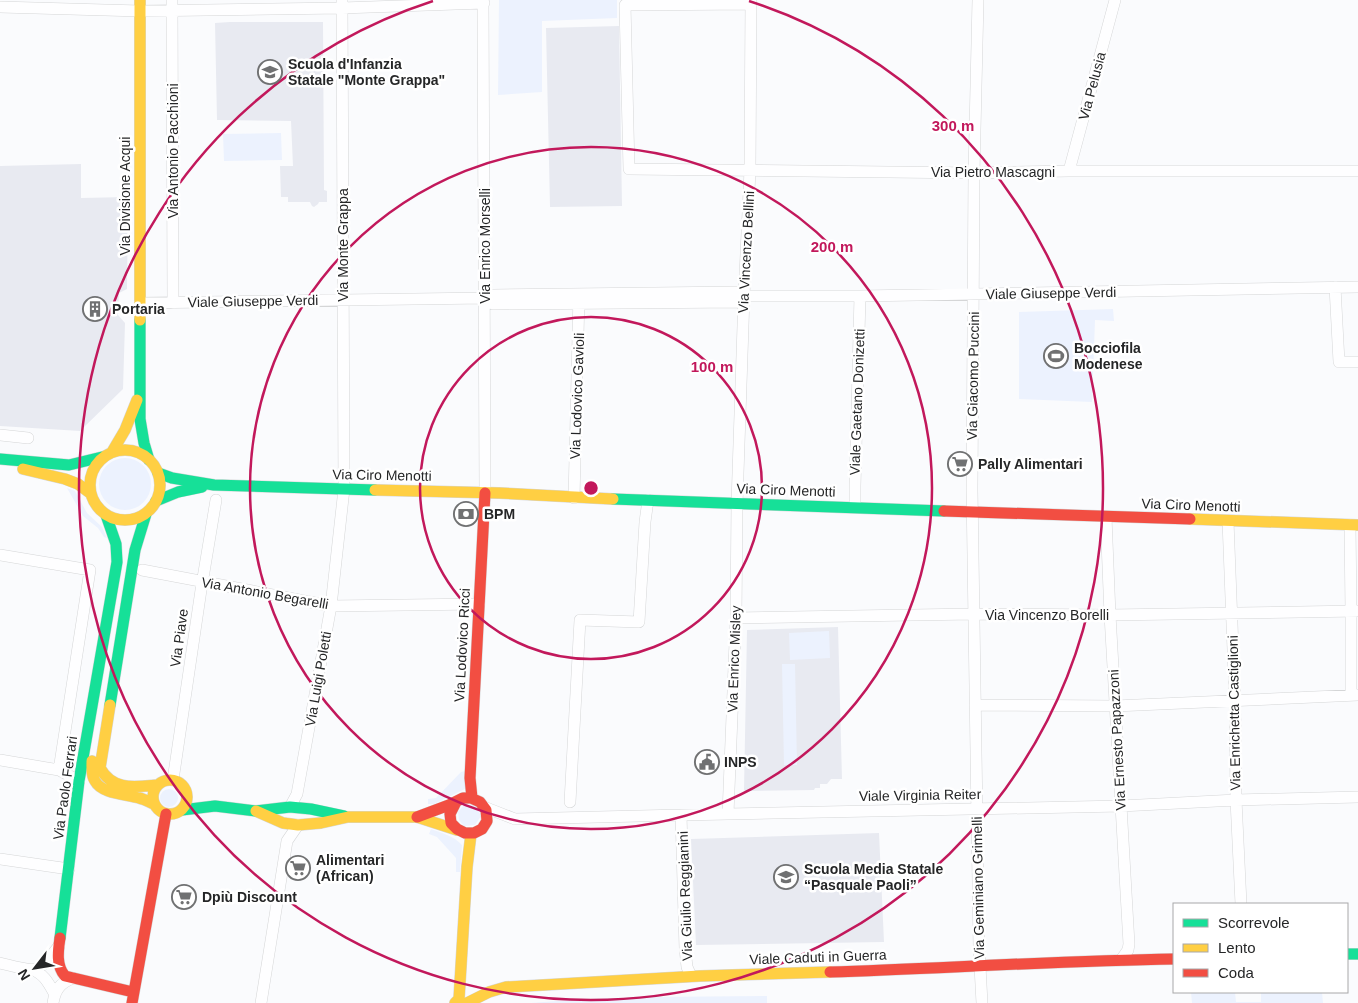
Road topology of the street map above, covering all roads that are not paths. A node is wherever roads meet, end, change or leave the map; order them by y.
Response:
1 (978, 0) edge
2 (1115, 0) edge
3 (484, 2) edge
4 (751, 2) edge
5 (342, 4) edge
6 (140, 5) edge
7 (172, 5) edge
8 (0, 7) edge
9 (750, 170) junction
10 (1069, 171) junction
11 (1358, 171) edge
12 (974, 173) junction
13 (1335, 287) junction
14 (1358, 287) edge
15 (973, 294) junction
16 (744, 296) junction
17 (860, 296) junction
18 (485, 298) junction
19 (579, 298) junction
20 (344, 299) junction
21 (140, 303) junction
22 (173, 303) junction
23 (1358, 362) edge
24 (140, 393) junction
25 (0, 435) edge
26 (28, 438) dead end
27 (107, 454) junction
28 (0, 460) edge
29 (149, 460) junction
30 (158, 473) junction
31 (214, 485) junction
32 (344, 490) junction
33 (90, 493) junction
34 (485, 493) junction
35 (574, 498) junction
36 (216, 500) dead end
37 (648, 500) junction
38 (156, 501) junction
39 (737, 504) junction
40 (855, 507) junction
41 (972, 512) junction
42 (146, 514) junction
43 (106, 515) junction
44 (1106, 517) junction
45 (1228, 521) junction
46 (1354, 525) edge
47 (0, 555) edge
48 (142, 570) dead end
49 (202, 582) junction
50 (479, 604) junction
51 (331, 606) junction
52 (1355, 611) edge
53 (109, 613) junction
54 (973, 614) junction
55 (1232, 614) junction
56 (1110, 615) junction
57 (736, 618) junction
58 (1354, 695) edge
59 (1235, 701) junction
60 (975, 705) junction
61 (1115, 706) junction
62 (0, 760) edge
63 (59, 770) junction
64 (173, 780) junction
65 (79, 781) junction
66 (157, 785) junction
67 (184, 788) junction
68 (1358, 797) edge
69 (472, 798) junction
70 (1236, 800) junction
71 (456, 802) junction
72 (570, 802) dead end
73 (154, 804) junction
74 (215, 806) junction
75 (1120, 806) junction
76 (290, 807) junction
77 (484, 807) junction
78 (976, 809) junction
79 (182, 810) junction
80 (256, 811) junction
81 (166, 814) junction
82 (728, 814) junction
83 (681, 815) junction
84 (348, 817) junction
85 (417, 817) junction
86 (515, 819) junction
87 (282, 822) junction
88 (298, 825) junction
89 (457, 830) junction
90 (476, 832) junction
91 (287, 841) junction
92 (0, 859) edge
93 (69, 869) junction
94 (1241, 903) edge
95 (58, 946) junction
96 (1173, 959) edge
97 (1121, 960) junction
98 (0, 963) edge
99 (980, 967) junction
100 (31, 969) junction
101 (691, 976) junction
102 (73, 978) junction
103 (133, 997) edge
104 (54, 998) edge
105 (261, 1003) edge
106 (455, 1003) edge
107 (467, 1003) edge
108 (982, 1003) edge

1 - 12 street, Via Giacomo Puccini
2 - 10 street, Via Pelusia
3 - 5 street
3 - 18 street, Via Enrico Morselli
4 - 9 street, Via Vincenzo Bellini
4 - 9 street, Via Pietro Mascagni
5 - 7 street
5 - 20 street, Via Monte Grappa
6 - 7 street
6 - 8 street
6 - 21 street, Via Divisione Acqui
7 - 22 street, Via Antonio Pacchioni
9 - 12 street, Via Pietro Mascagni
9 - 16 street, Via Vincenzo Bellini
10 - 11 street, Via Pietro Mascagni
10 - 12 street, Via Pietro Mascagni
12 - 15 street, Via Giacomo Puccini
13 - 14 street, Viale Giuseppe Verdi
13 - 15 street, Viale Giuseppe Verdi
13 - 23 street
15 - 17 street, Viale Giuseppe Verdi
15 - 41 street, Via Giacomo Puccini
16 - 17 street, Viale Giuseppe Verdi
16 - 19 street, Viale Giuseppe Verdi
16 - 39 street, Via Vincenzo Bellini
17 - 40 street, Viale Gaetano Donizetti
18 - 19 street, Viale Giuseppe Verdi
18 - 20 street, Viale Giuseppe Verdi
18 - 34 street, Via Enrico Morselli
19 - 35 street, Via Lodovico Gavioli
20 - 22 street, Viale Giuseppe Verdi
20 - 32 street, Via Monte Grappa
21 - 22 street, Viale Giuseppe Verdi
21 - 24 street, Via Divisione Acqui
24 - 27 street, Via Divisione Acqui
24 - 29 street, Via Divisione Acqui
25 - 26 street
27 - 28 street
27 - 29 street
27 - 33 street
28 - 33 street
29 - 30 street
30 - 31 street, Via Ciro Menotti
30 - 38 street
31 - 32 street, Via Ciro Menotti
31 - 38 street, Via Ciro Menotti
32 - 34 street, Via Ciro Menotti
32 - 51 street, Via Luigi Poletti
33 - 43 street
34 - 35 street, Via Ciro Menotti
34 - 50 street, Via Lodovico Ricci
35 - 37 street, Via Ciro Menotti
36 - 49 street, Via Piave
37 - 39 street, Via Ciro Menotti
37 - 72 street
38 - 42 street
39 - 40 street, Via Ciro Menotti
39 - 57 street, Via Enrico Misley
40 - 41 street, Via Ciro Menotti
41 - 44 street, Via Ciro Menotti
41 - 54 street, Via Giacomo Puccini
42 - 43 street
42 - 66 street
43 - 53 street, Via Paolo Ferrari
44 - 45 street, Via Ciro Menotti
44 - 56 street, Via Ernesto Papazzoni
45 - 46 street, Via Ciro Menotti
45 - 55 street, Via Enrichetta Castiglioni
46 - 52 street
47 - 63 street
48 - 49 street, Via Antonio Begarelli
49 - 51 street, Via Antonio Begarelli
49 - 64 street, Via Piave
50 - 51 street, Via Antonio Begarelli
50 - 69 street, Via Lodovico Ricci
51 - 76 street, Via Luigi Poletti
52 - 55 street, Via Vincenzo Borelli
52 - 58 street
53 - 65 street, Via Paolo Ferrari
53 - 73 street, Via Paolo Ferrari
54 - 56 street, Via Vincenzo Borelli
54 - 57 street, Via Vincenzo Borelli
54 - 60 street, Via Giacomo Puccini
55 - 56 street, Via Vincenzo Borelli
55 - 59 street, Via Enrichetta Castiglioni
56 - 61 street, Via Ernesto Papazzoni
57 - 82 street, Via Enrico Misley
58 - 59 street
59 - 61 street
59 - 70 street, Via Enrichetta Castiglioni
60 - 61 street
60 - 78 street, Via Geminiano Grimelli
61 - 75 street, Via Ernesto Papazzoni
62 - 63 street
63 - 65 street
64 - 66 street
64 - 67 street
65 - 93 street, Via Paolo Ferrari
66 - 73 street
67 - 74 street
67 - 79 street
68 - 70 street, Viale Virginia Reiter
69 - 71 street
69 - 77 street, Viale Virginia Reiter
70 - 75 street, Viale Virginia Reiter
70 - 94 street, Via Enrichetta Castiglioni
71 - 85 street
71 - 89 street
73 - 81 street
74 - 79 street
74 - 80 street
75 - 78 street, Viale Virginia Reiter
75 - 97 street, Via Ernesto Papazzoni
76 - 80 street
76 - 84 street
77 - 86 street, Viale Virginia Reiter
77 - 90 street
78 - 82 street, Viale Virginia Reiter
78 - 99 street, Via Geminiano Grimelli
79 - 81 street
80 - 87 street
81 - 103 street
82 - 83 street, Viale Virginia Reiter
83 - 86 street, Viale Virginia Reiter
83 - 101 street, Via Giulio Reggianini
84 - 85 street
84 - 88 street
85 - 89 street
86 - 90 street
87 - 88 street
87 - 91 street
88 - 91 street
89 - 90 street
90 - 106 street
91 - 105 street
92 - 93 street
93 - 95 street, Via Paolo Ferrari
95 - 100 street
95 - 102 street, Via Paolo Ferrari
96 - 97 street, Viale Caduti in Guerra
97 - 99 street, Viale Caduti in Guerra
98 - 100 street
99 - 101 street, Viale Caduti in Guerra
99 - 108 street, Via Geminiano Grimelli
100 - 104 street
101 - 107 street, Viale Caduti in Guerra
102 - 103 street
102 - 104 street

